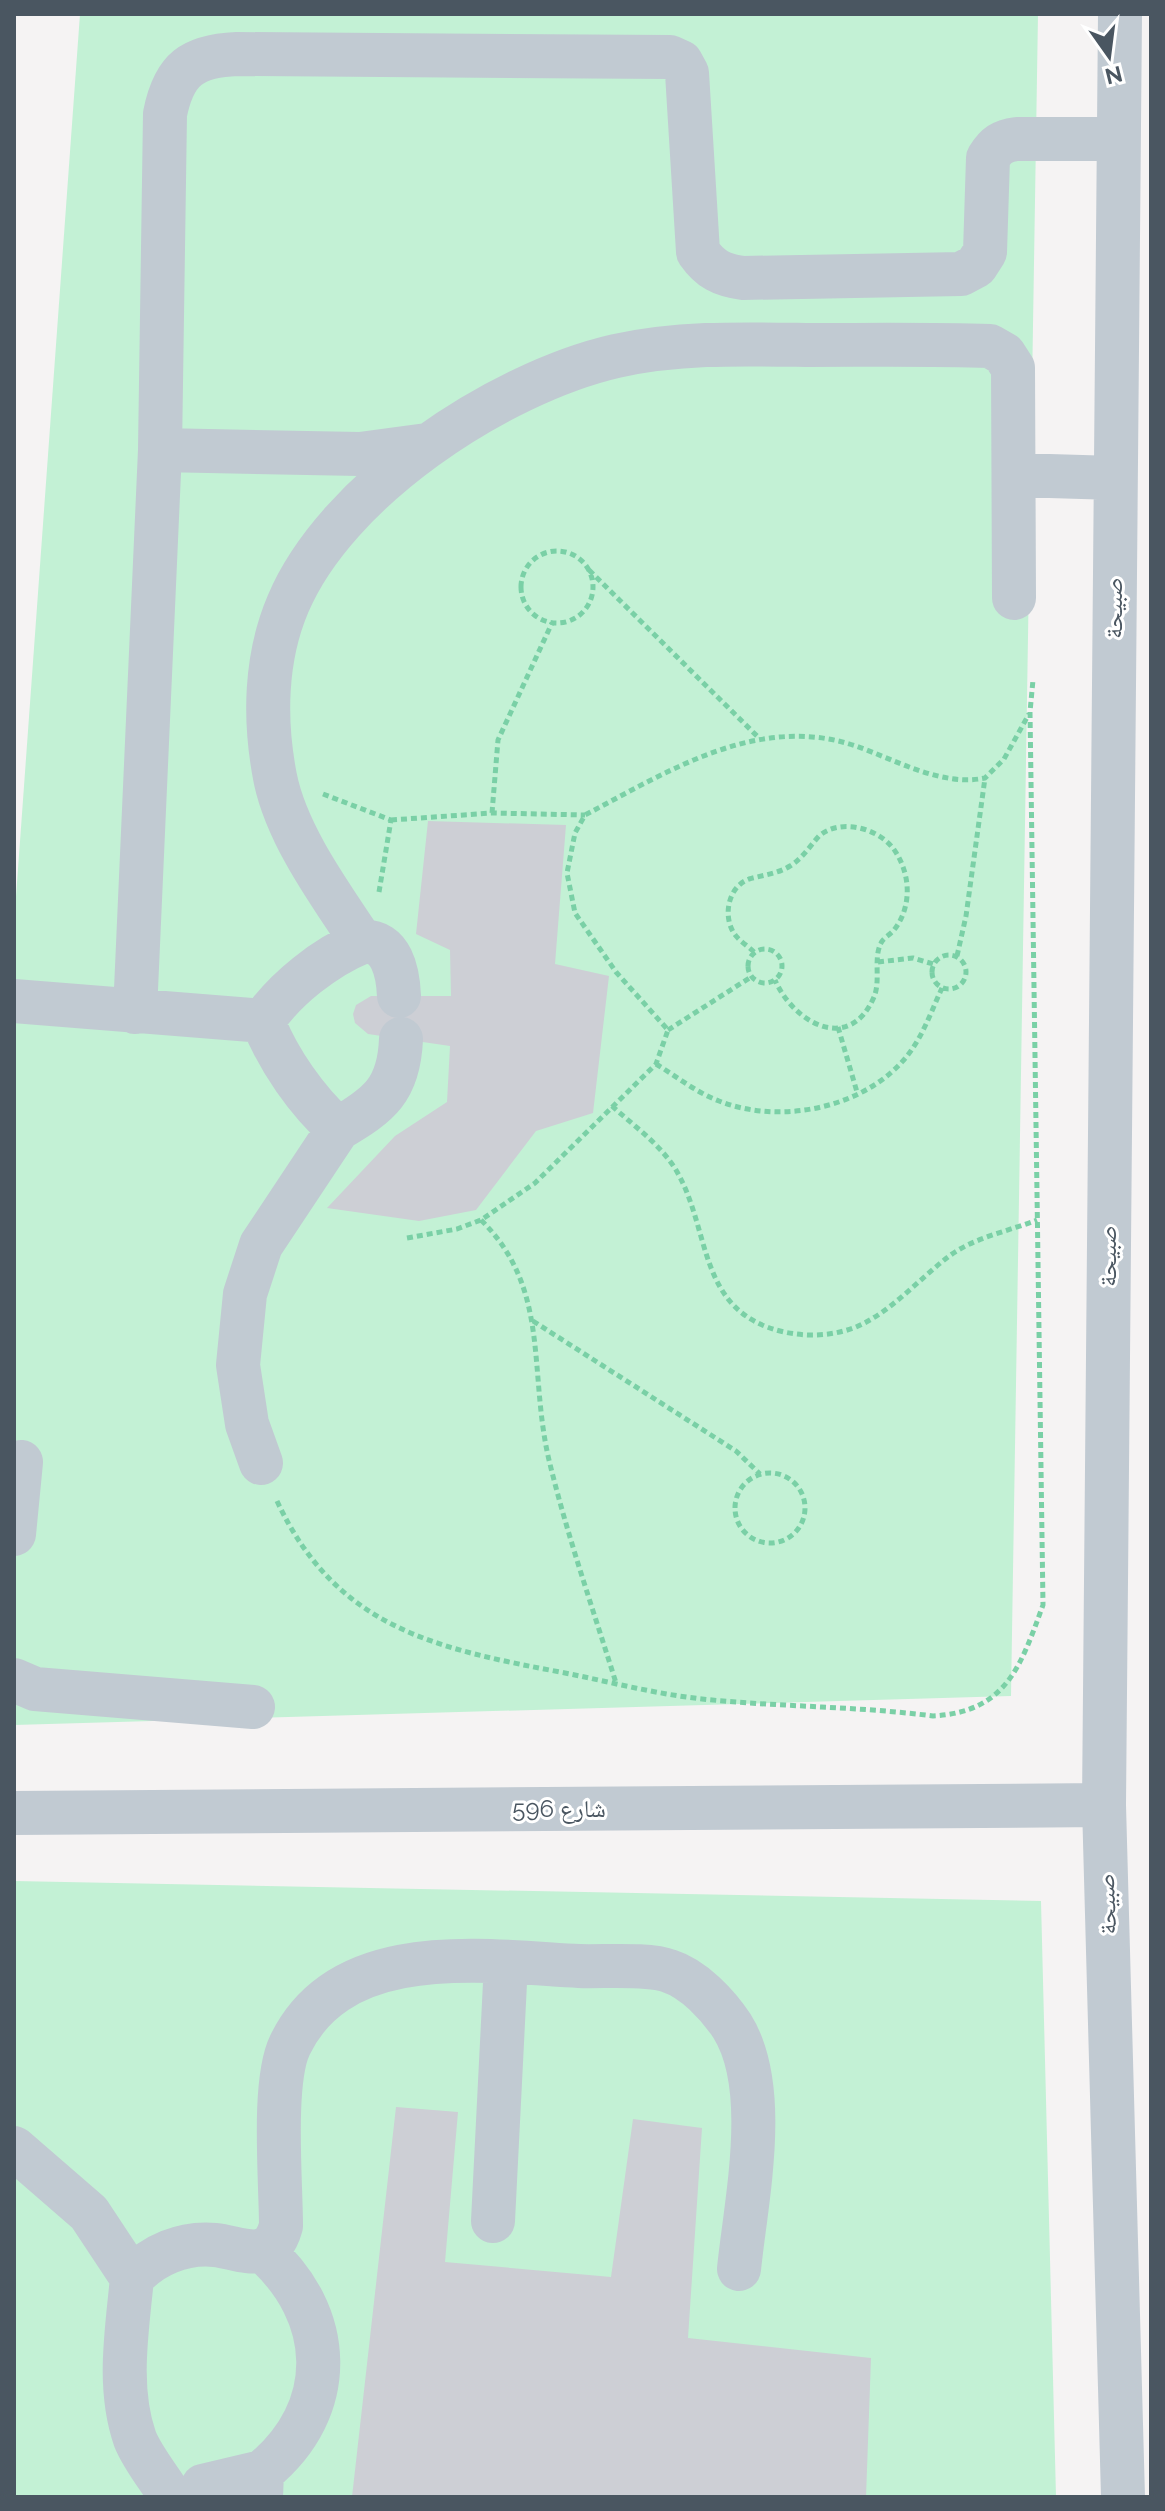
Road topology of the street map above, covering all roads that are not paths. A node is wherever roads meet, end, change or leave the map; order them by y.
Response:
1 (1120, 14) edge
2 (1118, 139) junction
3 (427, 445) junction
4 (160, 450) junction
5 (333, 453) junction
6 (1016, 475) junction
7 (1115, 478) junction
8 (356, 508) junction
9 (1014, 598) dead end
10 (366, 942) junction
11 (399, 996) dead end
12 (14, 1001) edge
13 (135, 1012) junction
14 (263, 1021) junction
15 (401, 1039) dead end
16 (338, 1129) junction
17 (21, 1462) dead end
18 (261, 1463) road end
19 (14, 1534) edge
20 (14, 1680) edge
21 (253, 1707) dead end
22 (1104, 1805) junction
23 (14, 1813) edge
24 (506, 1963) junction
25 (14, 2148) edge
26 (493, 2221) dead end
27 (262, 2250) junction
28 (739, 2269) dead end
29 (132, 2278) junction
30 (262, 2484) edge
31 (171, 2497) edge
32 (196, 2497) edge
33 (1123, 2497) edge

1 - 2 street, صبيحة
2 - 4 street
2 - 7 street, صبيحة
3 - 5 street
3 - 6 street
3 - 8 street
4 - 5 street
4 - 13 street
5 - 8 street
6 - 7 street
6 - 9 street
7 - 22 street, صبيحة
8 - 10 street
10 - 11 street
10 - 14 street
12 - 13 street
13 - 14 street
14 - 16 street
15 - 16 street
16 - 18 street
17 - 19 street
20 - 21 street
22 - 23 street, شارع 596
22 - 33 street, صبيحة
24 - 26 street
24 - 27 street
24 - 28 street
25 - 29 street
27 - 29 street
27 - 30 street
29 - 31 street
30 - 32 street

